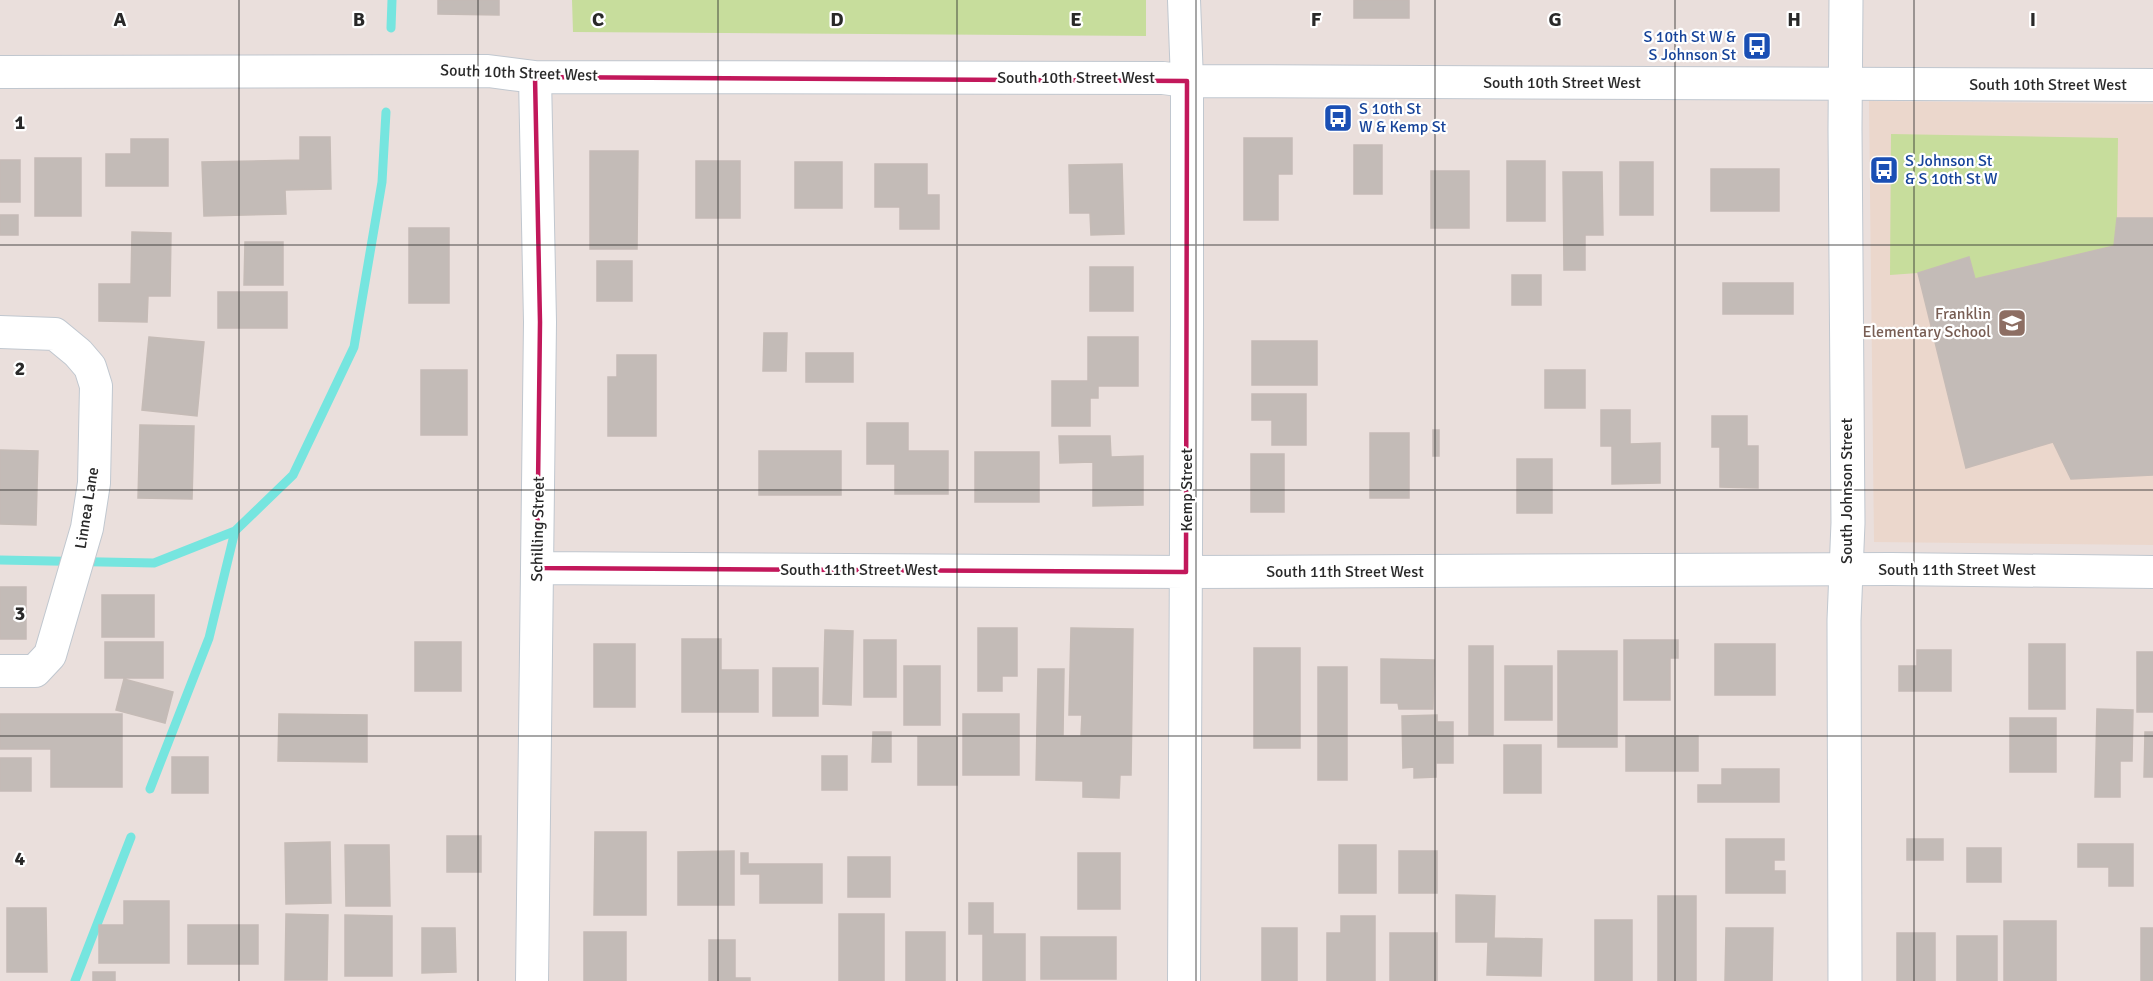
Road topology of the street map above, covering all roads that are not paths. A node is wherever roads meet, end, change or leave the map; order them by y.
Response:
1 (1184, 0) edge
2 (1846, 0) edge
3 (0, 72) edge
4 (535, 77) junction
5 (1187, 81) junction
6 (2153, 85) edge
7 (1845, 86) junction
8 (0, 332) edge
9 (537, 568) junction
10 (1847, 570) junction
11 (1186, 572) junction
12 (2153, 572) edge
13 (0, 671) edge
14 (532, 981) edge
15 (1184, 981) edge
16 (1845, 981) edge

1 - 5 street, Kemp Street
2 - 7 street, South Johnson Street
3 - 4 street, South 10th Street West
4 - 5 street, South 10th Street West
4 - 9 street, Schilling Street
5 - 7 street, South 10th Street West
5 - 11 street, Kemp Street
6 - 7 street, South 10th Street West
7 - 10 street, South Johnson Street
8 - 13 street, Linnea Lane
9 - 11 street, South 11th Street West
9 - 14 street, Schilling Street
10 - 11 street, South 11th Street West
10 - 12 street, South 11th Street West
10 - 16 street, South Johnson Street
11 - 15 street, Kemp Street

